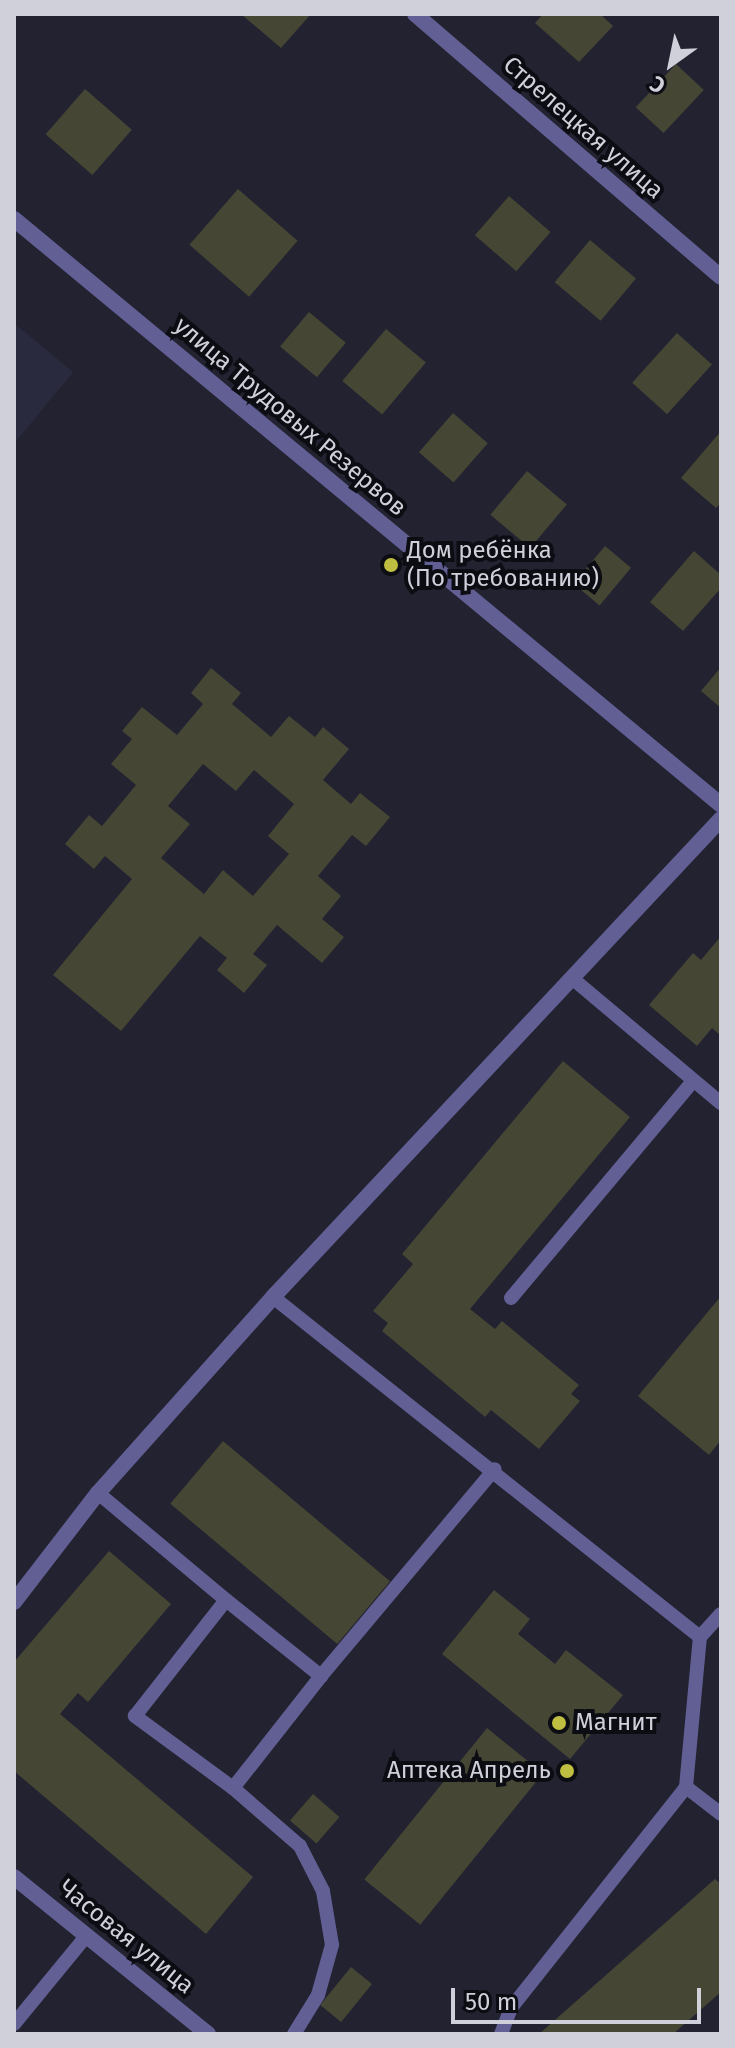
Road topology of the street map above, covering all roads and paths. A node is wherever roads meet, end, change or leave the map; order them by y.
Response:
1 (415, 14) edge
2 (14, 219) edge
3 (721, 277) edge
4 (721, 805) edge
5 (721, 819) edge
6 (573, 979) junction
7 (693, 1081) junction
8 (721, 1103) edge
9 (273, 1297) junction
10 (511, 1298) dead end
11 (495, 1469) junction
12 (98, 1493) junction
13 (226, 1600) junction
14 (14, 1602) edge
15 (721, 1614) edge
16 (700, 1637) junction
17 (321, 1676) junction
18 (686, 1787) junction
19 (233, 1788) junction
20 (721, 1814) edge
21 (14, 1877) edge
22 (87, 1935) junction
23 (14, 2024) edge
24 (208, 2034) edge
25 (294, 2034) edge
26 (501, 2034) edge

1 - 3 street, Стрелецкая улица
2 - 4 street, улица Трудовых Резервов
5 - 6 street
6 - 7 lane
6 - 9 street
7 - 8 lane
7 - 10 lane
9 - 11 lane
9 - 12 street
11 - 16 lane
11 - 17 lane
12 - 13 lane
12 - 14 street
13 - 17 lane
13 - 19 lane
15 - 16 lane
16 - 18 lane
17 - 19 lane
18 - 20 lane
18 - 26 lane
19 - 25 lane
21 - 22 street, Часовая улица
22 - 23 lane
22 - 24 street, Часовая улица

